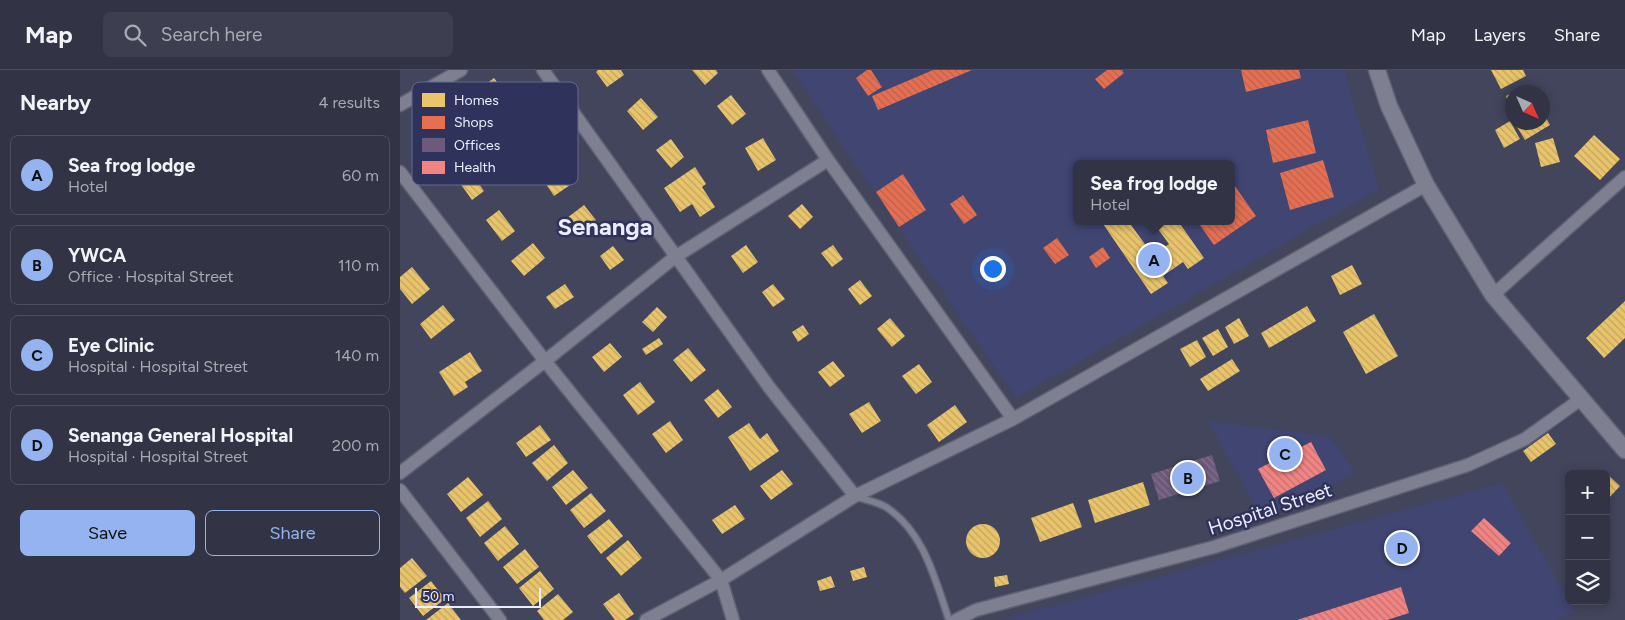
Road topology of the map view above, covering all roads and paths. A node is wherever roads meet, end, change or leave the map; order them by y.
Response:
1 (461, 70) edge
2 (543, 70) edge
3 (768, 70) edge
4 (1377, 70) edge
5 (440, 82) edge
6 (551, 82) edge
7 (412, 98) edge
8 (400, 105) edge
9 (578, 120) edge
10 (828, 160) junction
11 (400, 172) edge
12 (1625, 177) edge
13 (1426, 185) junction
14 (675, 257) junction
15 (1493, 295) junction
16 (545, 361) junction
17 (1581, 399) junction
18 (1013, 419) junction
19 (1625, 450) edge
20 (400, 473) edge
21 (400, 490) edge
22 (855, 496) junction
23 (721, 580) junction
24 (500, 620) edge
25 (646, 620) edge
26 (733, 620) edge
27 (950, 620) edge
28 (956, 620) edge

1 - 5 street
2 - 6 street
3 - 10 street
4 - 13 street
7 - 8 street
9 - 14 street
10 - 14 street
10 - 18 street
11 - 16 street
12 - 15 street
13 - 15 street
13 - 18 street
14 - 16 street
14 - 22 street
15 - 17 street
16 - 20 street
16 - 23 street
17 - 19 street
17 - 28 street, Hospital Street
18 - 22 street
21 - 24 street
22 - 23 street
22 - 27 lane
23 - 25 street
23 - 26 street

